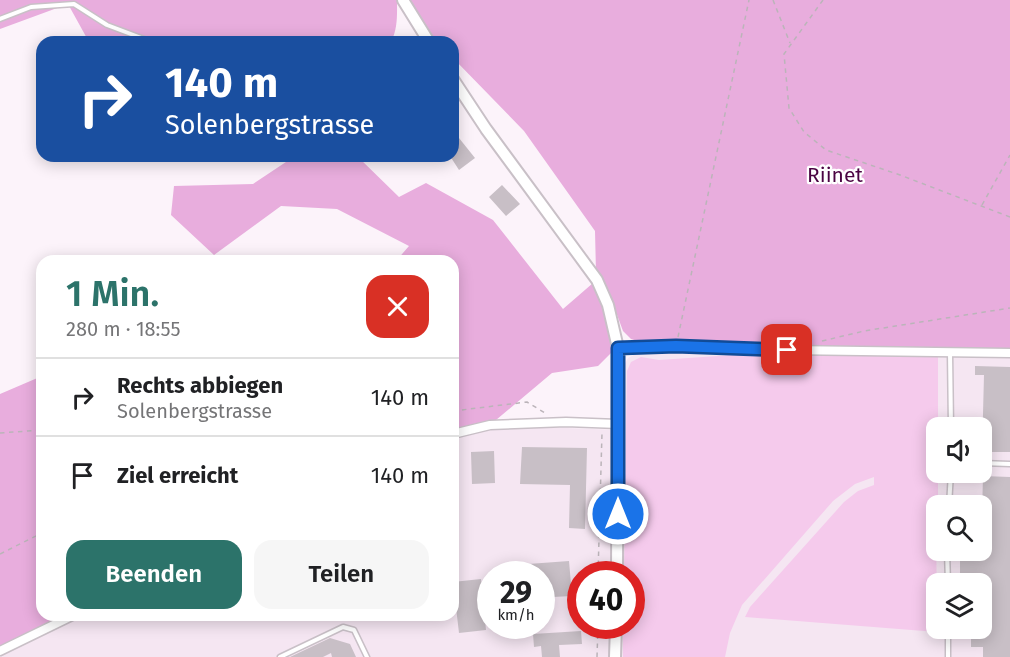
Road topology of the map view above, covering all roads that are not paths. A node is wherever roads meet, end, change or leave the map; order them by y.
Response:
1 (403, 0) edge
2 (0, 19) edge
3 (136, 36) edge
4 (425, 36) edge
5 (459, 88) edge
6 (618, 348) junction
7 (950, 352) junction
8 (1010, 353) edge
9 (951, 417) edge
10 (618, 424) junction
11 (459, 433) edge
12 (992, 464) edge
13 (1010, 464) edge
14 (616, 561) edge
15 (62, 621) edge
16 (615, 639) edge
17 (948, 639) edge
18 (0, 651) edge
19 (280, 657) edge
20 (367, 657) edge
21 (615, 657) edge
22 (948, 657) edge

1 - 4 street
2 - 3 lane
5 - 6 street
6 - 7 street
6 - 10 street
7 - 8 street
7 - 9 lane
10 - 11 street
10 - 14 street
12 - 13 lane
15 - 18 street
16 - 21 street
17 - 22 lane
19 - 20 lane

